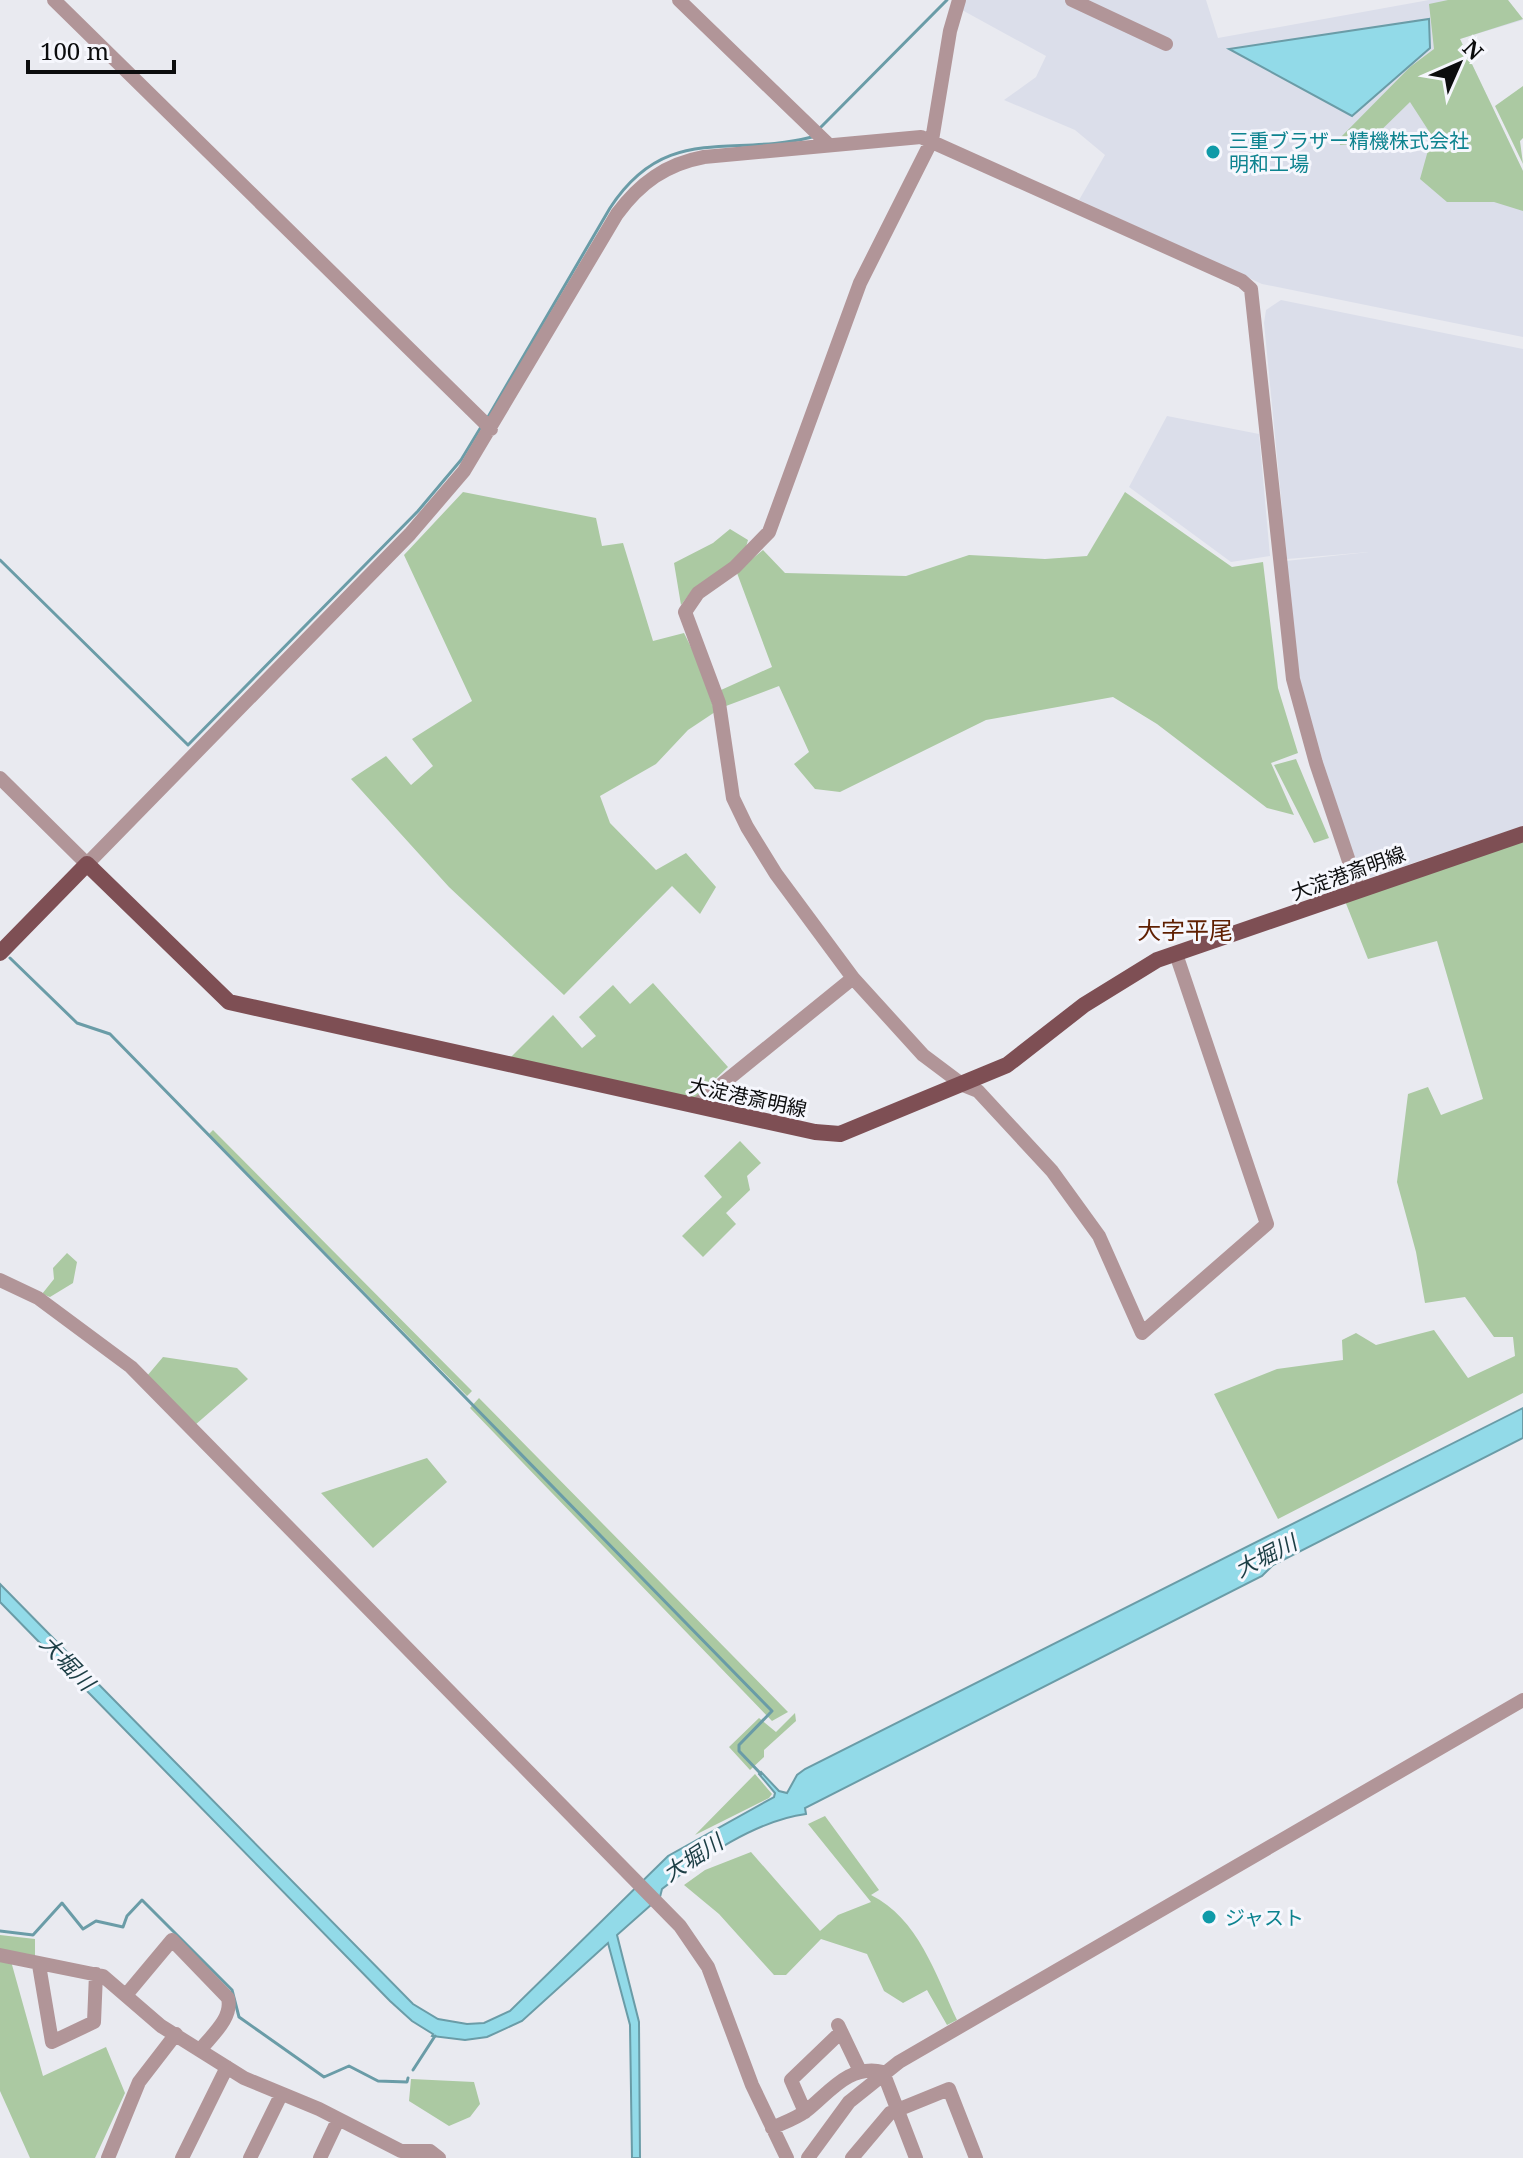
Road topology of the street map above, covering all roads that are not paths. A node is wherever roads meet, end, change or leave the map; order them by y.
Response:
1 (54, 0) edge
2 (679, 0) edge
3 (959, 0) edge
4 (1072, 0) edge
5 (1166, 44) dead end
6 (820, 137) junction
7 (932, 140) junction
8 (487, 424) junction
9 (0, 778) edge
10 (1523, 834) edge
11 (87, 864) junction
12 (1358, 888) junction
13 (0, 953) edge
14 (1176, 954) junction
15 (853, 978) junction
16 (963, 1085) junction
17 (695, 1106) junction
18 (0, 1280) edge
19 (1523, 1700) edge
20 (0, 1955) edge
21 (39, 1965) junction
22 (96, 1974) junction
23 (126, 1995) junction
24 (176, 2034) junction
25 (200, 2050) junction
26 (227, 2067) junction
27 (860, 2071) junction
28 (883, 2072) junction
29 (281, 2095) junction
30 (898, 2110) junction
31 (805, 2112) junction
32 (338, 2120) junction
33 (772, 2128) junction
34 (399, 2154) edge
35 (812, 2157) edge
36 (108, 2158) edge
37 (182, 2158) edge
38 (250, 2158) edge
39 (320, 2158) edge
40 (439, 2158) edge
41 (787, 2158) edge
42 (852, 2158) edge
43 (916, 2158) edge
44 (976, 2158) edge

1 - 8 street
2 - 6 street
3 - 7 street
4 - 5 street
6 - 7 street
6 - 8 street
7 - 12 street
7 - 15 street
8 - 11 street
9 - 11 street
10 - 12 main road, 大淀港斎明線
11 - 13 main road
11 - 17 main road, 大淀港斎明線
12 - 14 main road, 大淀港斎明線
14 - 16 main road, 大淀港斎明線
14 - 16 street
15 - 16 street
15 - 17 street
16 - 17 main road, 大淀港斎明線
18 - 33 street
19 - 28 street
20 - 21 street
21 - 22 street
21 - 22 street
22 - 23 street
23 - 24 street
23 - 25 street
24 - 25 street
24 - 36 street
25 - 26 street
26 - 29 street
26 - 37 street
27 - 28 street
27 - 31 street
27 - 31 street
28 - 30 street
28 - 35 street
29 - 32 street
29 - 38 street
30 - 42 street
30 - 43 street
30 - 44 street
31 - 33 street
32 - 34 street
32 - 39 street
33 - 41 street
34 - 40 street

